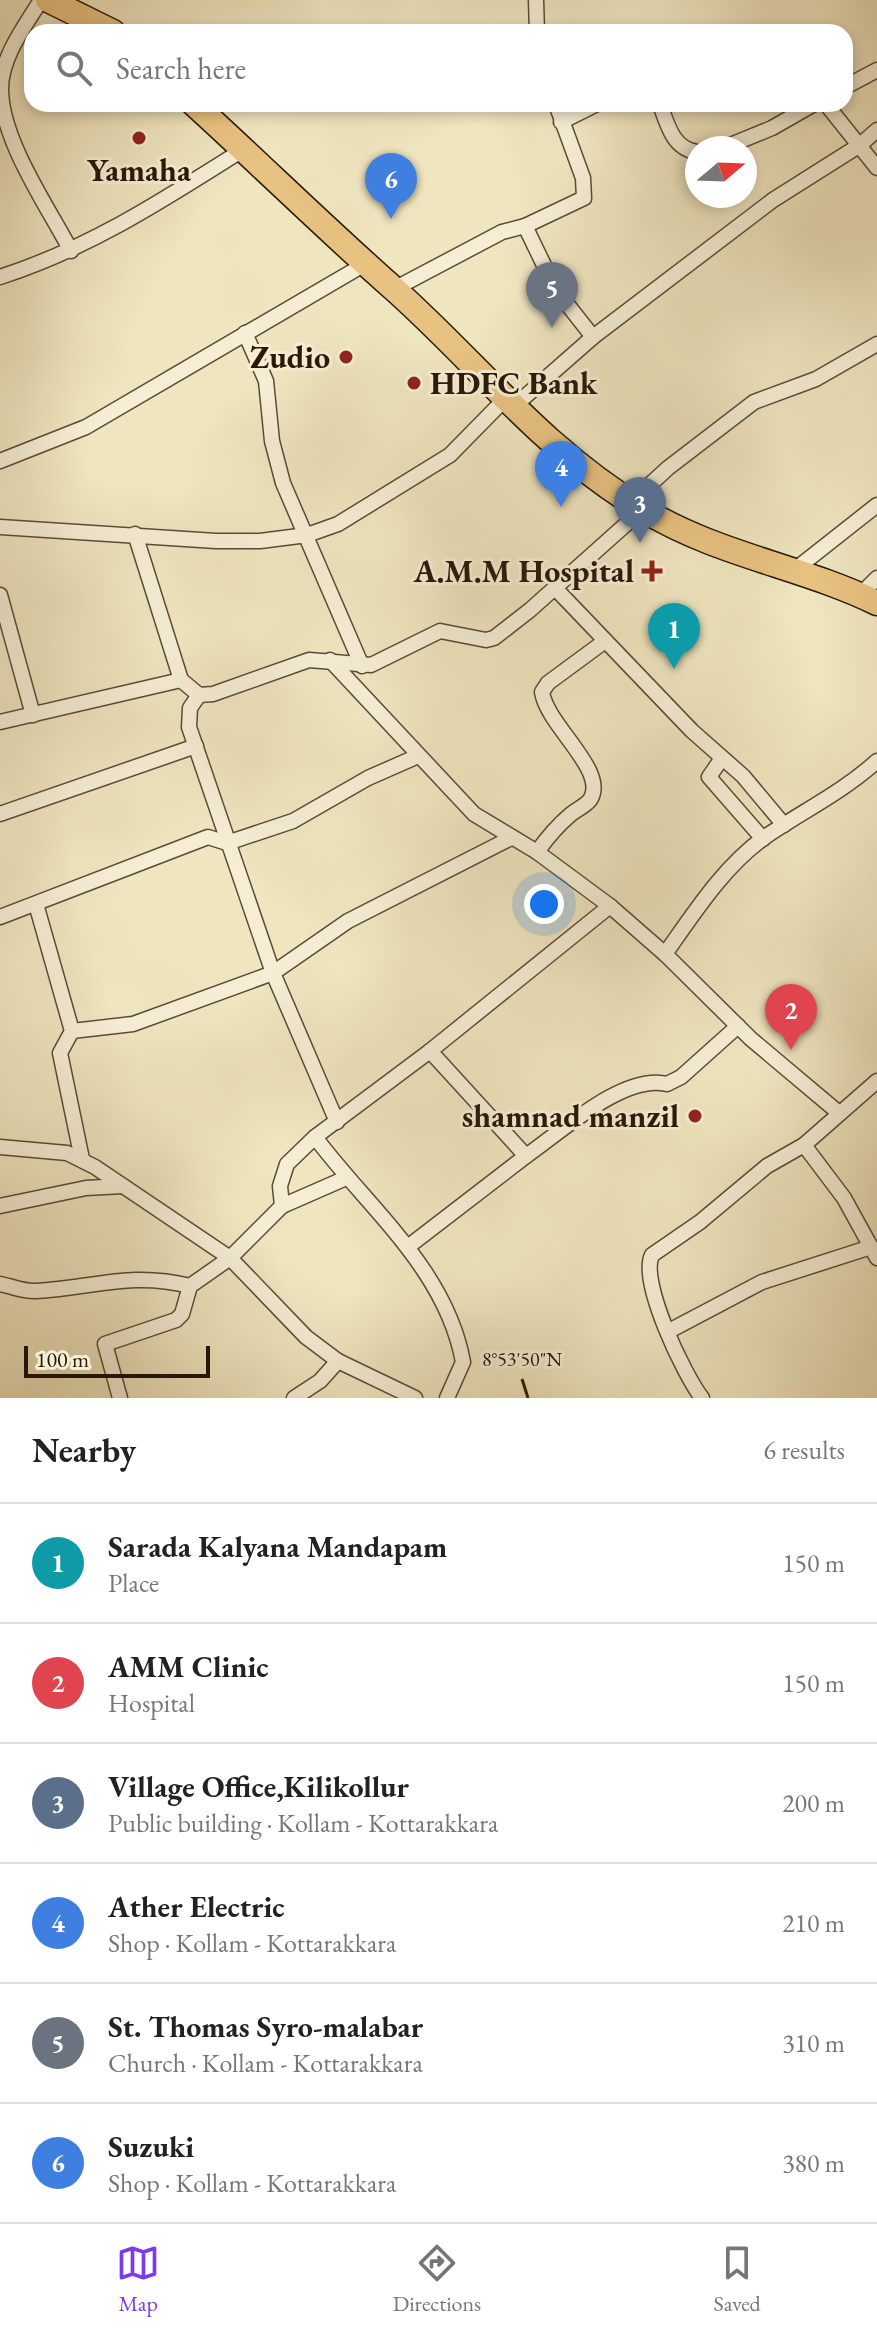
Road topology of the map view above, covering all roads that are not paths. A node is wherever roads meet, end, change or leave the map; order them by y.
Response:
1 (536, 0) edge
2 (54, 2) edge
3 (33, 24) edge
4 (97, 24) edge
5 (537, 24) edge
6 (24, 33) edge
7 (877, 70) edge
8 (853, 83) edge
9 (203, 112) edge
10 (558, 112) edge
11 (581, 112) edge
12 (663, 112) edge
13 (800, 112) edge
14 (833, 112) edge
15 (561, 122) junction
16 (877, 130) edge
17 (752, 136) edge
18 (860, 145) junction
19 (685, 148) edge
20 (244, 149) junction
21 (877, 168) edge
22 (525, 226) junction
23 (71, 251) junction
24 (365, 264) junction
25 (0, 277) edge
26 (394, 289) junction
27 (245, 333) junction
28 (593, 337) junction
29 (877, 344) edge
30 (508, 404) junction
31 (0, 461) edge
32 (877, 505) edge
33 (637, 506) junction
34 (0, 527) edge
35 (135, 534) junction
36 (307, 535) junction
37 (791, 573) junction
38 (555, 588) junction
39 (871, 592) edge
40 (0, 595) edge
41 (605, 641) junction
42 (330, 659) junction
43 (362, 666) junction
44 (181, 680) junction
45 (199, 695) junction
46 (33, 715) junction
47 (0, 722) edge
48 (196, 746) junction
49 (418, 756) junction
50 (720, 761) dead end
51 (877, 761) edge
52 (0, 814) edge
53 (784, 825) junction
54 (511, 838) junction
55 (763, 839) junction
56 (227, 843) junction
57 (537, 852) junction
58 (36, 904) junction
59 (610, 906) junction
60 (0, 917) edge
61 (665, 954) junction
62 (273, 973) junction
63 (738, 1026) junction
64 (72, 1031) junction
65 (430, 1051) junction
66 (877, 1081) edge
67 (839, 1113) junction
68 (337, 1122) junction
69 (315, 1137) junction
70 (804, 1145) junction
71 (0, 1147) edge
72 (526, 1156) junction
73 (82, 1159) junction
74 (346, 1178) junction
75 (123, 1186) junction
76 (0, 1206) edge
77 (282, 1206) junction
78 (409, 1246) junction
79 (874, 1252) edge
80 (230, 1258) junction
81 (0, 1284) edge
82 (190, 1286) junction
83 (669, 1331) junction
84 (338, 1361) junction
85 (120, 1398) edge
86 (294, 1398) edge
87 (415, 1398) edge
88 (447, 1398) edge
89 (702, 1398) edge

1 - 5 street
2 - 3 street
2 - 4 main road
6 - 23 street
7 - 8 street
9 - 20 main road
10 - 15 street
11 - 15 street
12 - 19 street
13 - 17 street
14 - 18 street
15 - 22 street
16 - 18 street
18 - 21 street
18 - 28 street
20 - 23 street
20 - 24 main road
22 - 26 street
22 - 28 street
23 - 25 street
24 - 26 main road
24 - 27 street
26 - 30 main road
27 - 31 street
27 - 36 street
28 - 30 street
29 - 33 street
30 - 33 main road
30 - 36 street
32 - 37 street
33 - 37 main road
33 - 38 street
34 - 35 street
35 - 36 street
35 - 44 street
36 - 43 street
37 - 39 main road
38 - 41 street
38 - 43 street
40 - 46 street
41 - 53 street
41 - 57 street
42 - 43 street
42 - 45 street
42 - 49 street
44 - 45 street
44 - 46 street
45 - 48 street
46 - 47 street
48 - 52 street
48 - 56 street
49 - 54 street
49 - 56 street
50 - 55 street
51 - 53 street
53 - 55 street
54 - 57 street
54 - 62 street
55 - 61 street
56 - 58 street
56 - 62 street
57 - 59 street
58 - 60 street
58 - 64 street
59 - 61 street
59 - 65 street
61 - 63 street
62 - 64 street
62 - 68 street
63 - 67 street
63 - 72 street
64 - 73 street
65 - 68 street
65 - 72 street
66 - 67 street
67 - 70 street
68 - 69 street
69 - 74 street
69 - 77 street
70 - 79 street
70 - 83 street
71 - 73 street
72 - 78 street
73 - 75 street
74 - 77 street
74 - 78 street
75 - 76 street
75 - 80 street
77 - 80 street
78 - 88 street
79 - 83 street
80 - 82 street
80 - 84 street
81 - 82 street
82 - 85 street
83 - 89 street
84 - 86 street
84 - 87 street

